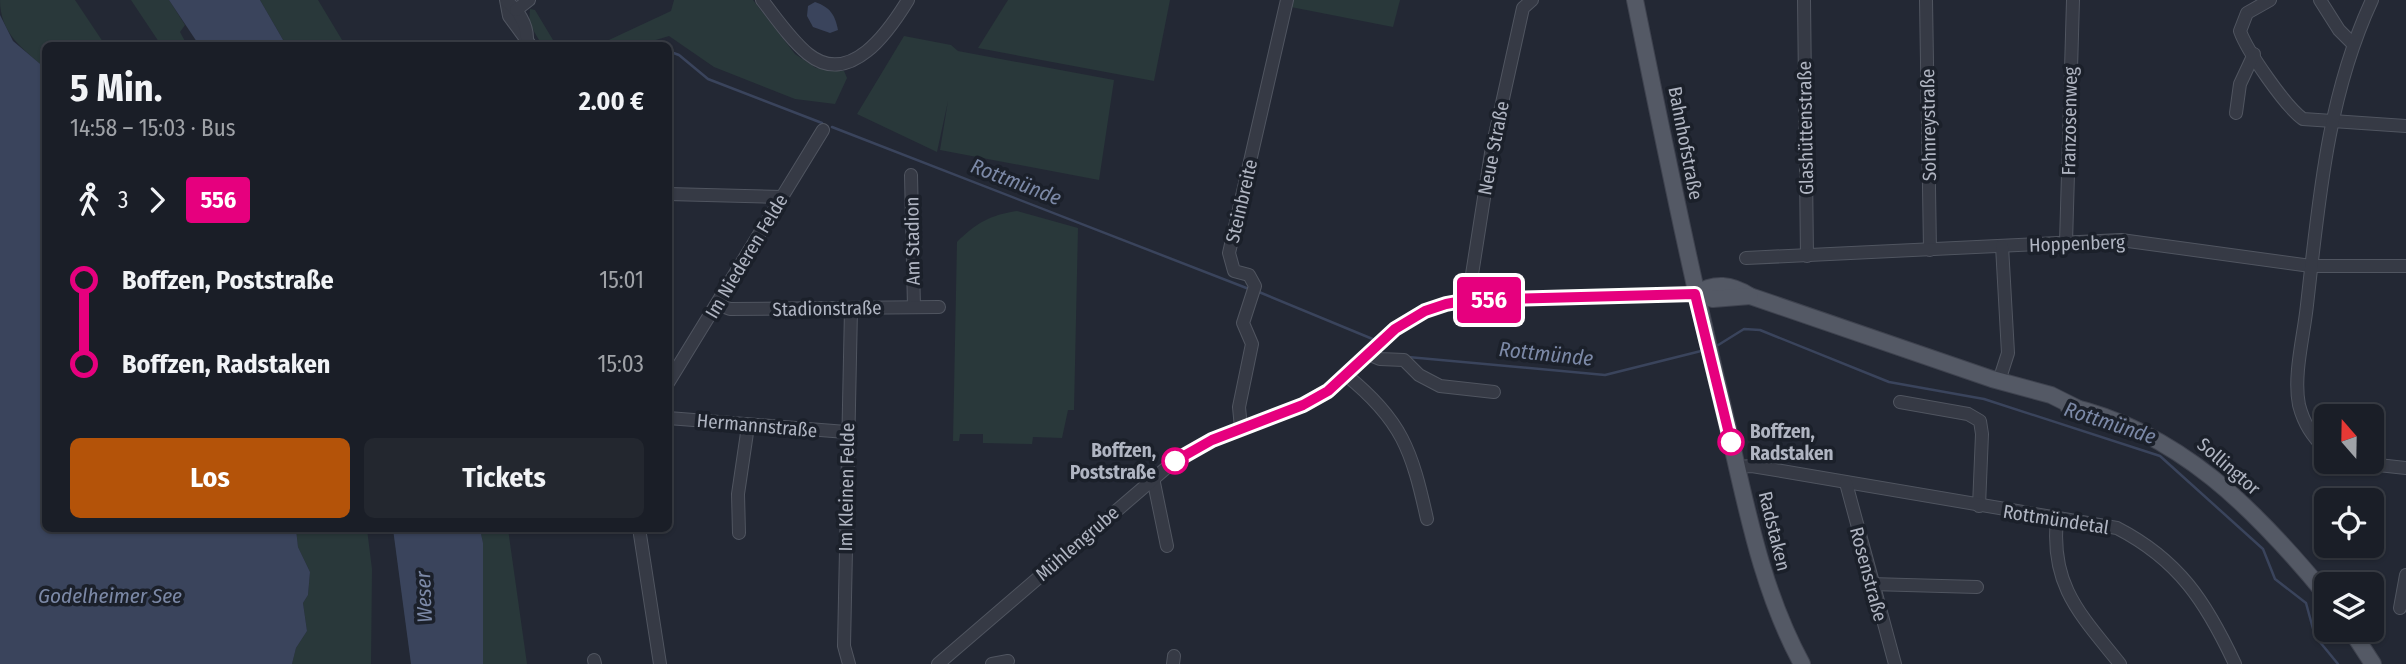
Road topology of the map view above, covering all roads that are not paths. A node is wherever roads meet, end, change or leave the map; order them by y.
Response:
1 (529, 0) edge
2 (762, 0) edge
3 (908, 0) edge
4 (1287, 0) edge
5 (1532, 0) edge
6 (1635, 0) edge
7 (1804, 0) edge
8 (1926, 0) edge
9 (2073, 0) edge
10 (2270, 0) edge
11 (2320, 0) edge
12 (2372, 0) edge
13 (510, 4) edge
14 (529, 42) edge
15 (2352, 43) junction
16 (2254, 54) junction
17 (2236, 113) dead end
18 (2333, 121) junction
19 (2406, 126) edge
20 (823, 130) dead end
21 (911, 175) dead end
22 (672, 194) edge
23 (782, 197) junction
24 (2066, 243) junction
25 (2002, 246) junction
26 (1930, 250) junction
27 (1807, 256) junction
28 (1746, 258) dead end
29 (2311, 266) junction
30 (2406, 266) edge
31 (1695, 294) junction
32 (1750, 296) junction
33 (1731, 299) junction
34 (1468, 300) junction
35 (717, 304) junction
36 (914, 307) junction
37 (939, 307) dead end
38 (851, 309) junction
39 (1706, 344) junction
40 (1375, 346) junction
41 (1346, 375) junction
42 (672, 377) edge
43 (2001, 381) junction
44 (1494, 392) dead end
45 (1900, 402) dead end
46 (672, 418) edge
47 (748, 426) junction
48 (1241, 428) junction
49 (846, 432) junction
50 (2314, 438) edge
51 (2384, 466) edge
52 (1737, 467) junction
53 (2406, 468) edge
54 (1153, 478) junction
55 (1846, 483) junction
56 (1979, 506) junction
57 (1427, 519) dead end
58 (2057, 519) junction
59 (640, 532) edge
60 (738, 534) dead end
61 (1167, 546) dead end
62 (2406, 575) edge
63 (2314, 582) edge
64 (1871, 584) junction
65 (1977, 587) dead end
66 (2400, 608) dead end
67 (2359, 642) edge
68 (1799, 658) edge
69 (1008, 661) dead end
70 (945, 662) edge
71 (2232, 663) edge
72 (660, 664) edge
73 (849, 664) edge
74 (992, 664) edge
75 (1895, 664) edge
76 (2120, 664) edge
77 (2373, 664) edge

1 - 13 street
2 - 3 street
4 - 48 street, Steinbreite
5 - 34 street, Neue Straße
6 - 31 main road, Bahnhofstraße
7 - 27 street, Glashüttenstraße
8 - 26 street, Sohnreystraße
9 - 24 street, Franzosenweg
10 - 16 street
11 - 15 street
12 - 15 street
13 - 14 street
15 - 18 street
16 - 17 street
16 - 18 street
18 - 19 street
18 - 29 street
20 - 23 street, Im Niederen Felde
21 - 36 street, Am Stadion
22 - 23 street
23 - 35 street, Im Niederen Felde
24 - 25 street, Hoppenberg
24 - 29 street, Hoppenberg
25 - 26 street, Hoppenberg
25 - 43 street
26 - 27 street, Hoppenberg
27 - 28 street, Hoppenberg
29 - 30 street, Hoppenberg
29 - 50 street
31 - 32 main road, Sollingtor
31 - 33 main road, Sollingtor
31 - 34 street, Mühlengrube
31 - 39 main road, Radstaken
32 - 33 main road, Sollingtor
32 - 43 main road, Sollingtor
33 - 39 main road
34 - 40 street, Mühlengrube
35 - 38 street, Stadionstraße
35 - 42 street, Im Niederen Felde
36 - 37 street, Stadionstraße
36 - 38 street, Stadionstraße
38 - 49 street, Im Kleinen Felde
39 - 52 main road, Radstaken
40 - 41 street, Mühlengrube
40 - 44 street
41 - 48 street, Mühlengrube
41 - 57 street
43 - 63 main road, Sollingtor
45 - 56 street, Rottmündetal
46 - 47 street, Hermannstraße
47 - 49 street, Hermannstraße
47 - 60 street
48 - 54 street, Mühlengrube
49 - 73 street, Im Kleinen Felde
51 - 53 street
52 - 55 street, Rottmündetal
52 - 68 main road, Radstaken
54 - 61 street
54 - 70 street, Mühlengrube
55 - 56 street, Rottmündetal
55 - 64 street, Rosenstraße
56 - 58 street, Rottmündetal
58 - 71 street, Rottmündetal
58 - 76 street
59 - 72 street
62 - 66 street
64 - 65 street
64 - 75 street, Rosenstraße
67 - 77 main road
69 - 74 street

